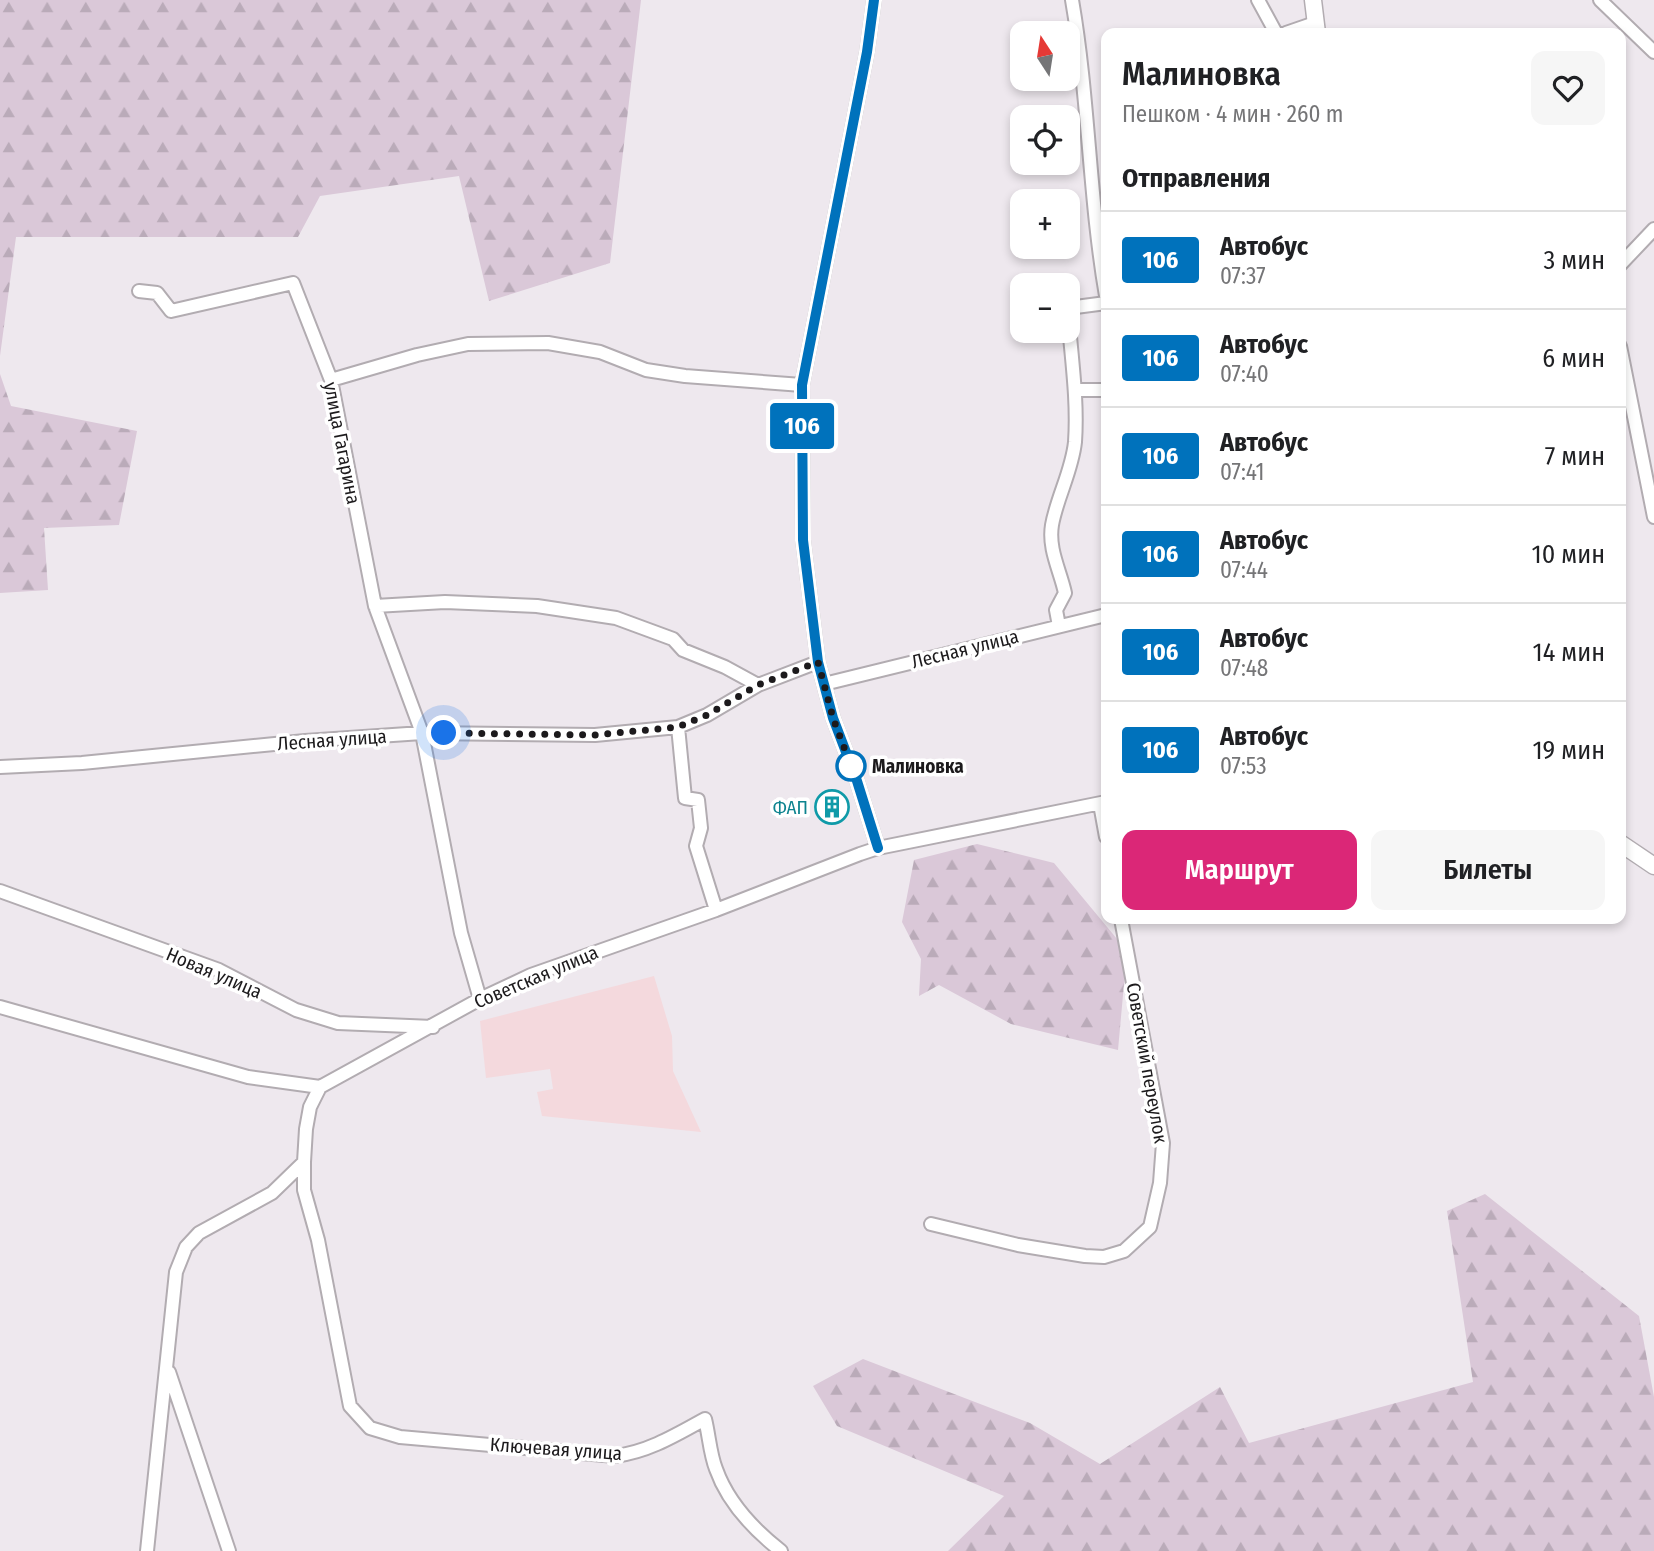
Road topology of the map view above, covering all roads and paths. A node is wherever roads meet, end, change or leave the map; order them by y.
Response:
1 (874, 0) edge
2 (1072, 0) edge
3 (1258, 0) edge
4 (1313, 0) edge
5 (1600, 0) edge
6 (1273, 28) edge
7 (1316, 28) edge
8 (1654, 52) edge
9 (1654, 229) edge
10 (1626, 259) edge
11 (1101, 267) edge
12 (139, 291) dead end
13 (1101, 304) edge
14 (1080, 306) edge
15 (1071, 343) edge
16 (1626, 376) edge
17 (331, 380) junction
18 (802, 385) junction
19 (1075, 390) junction
20 (1101, 390) edge
21 (1654, 517) edge
22 (375, 606) junction
23 (1101, 616) edge
24 (1059, 626) junction
25 (818, 662) junction
26 (824, 684) junction
27 (758, 685) junction
28 (678, 727) junction
29 (422, 733) junction
30 (0, 767) edge
31 (1101, 803) edge
32 (1626, 847) edge
33 (878, 848) junction
34 (1654, 866) edge
35 (0, 891) edge
36 (716, 910) junction
37 (1122, 924) edge
38 (480, 999) junction
39 (0, 1007) edge
40 (433, 1027) junction
41 (320, 1087) junction
42 (303, 1162) junction
43 (931, 1224) dead end
44 (168, 1367) junction
45 (148, 1551) edge
46 (229, 1551) edge
47 (781, 1551) edge

1 - 18 street
2 - 11 street
3 - 6 street
4 - 7 street
5 - 8 street
9 - 10 street
12 - 17 street, улица Гагарина
13 - 14 street
15 - 19 street
16 - 21 street
17 - 18 street
17 - 22 street, улица Гагарина
18 - 25 street
19 - 20 street
19 - 24 street
22 - 27 street
22 - 29 street, улица Гагарина
23 - 24 street, Лесная улица
24 - 26 street, Лесная улица
25 - 26 street
25 - 27 street, Лесная улица
26 - 33 street
27 - 28 street, Лесная улица
28 - 29 street, Лесная улица
28 - 36 street
29 - 30 street, Лесная улица
29 - 38 street, улица Гагарина
31 - 33 street, Советская улица
32 - 34 street
33 - 36 street, Советская улица
35 - 40 street, Новая улица
36 - 38 street, Советская улица
37 - 43 street, Советский переулок
38 - 40 street, Советская улица
39 - 41 street
40 - 41 street, Советская улица
41 - 42 street
42 - 44 street
42 - 47 street, Ключевая улица
44 - 45 street
44 - 46 street

